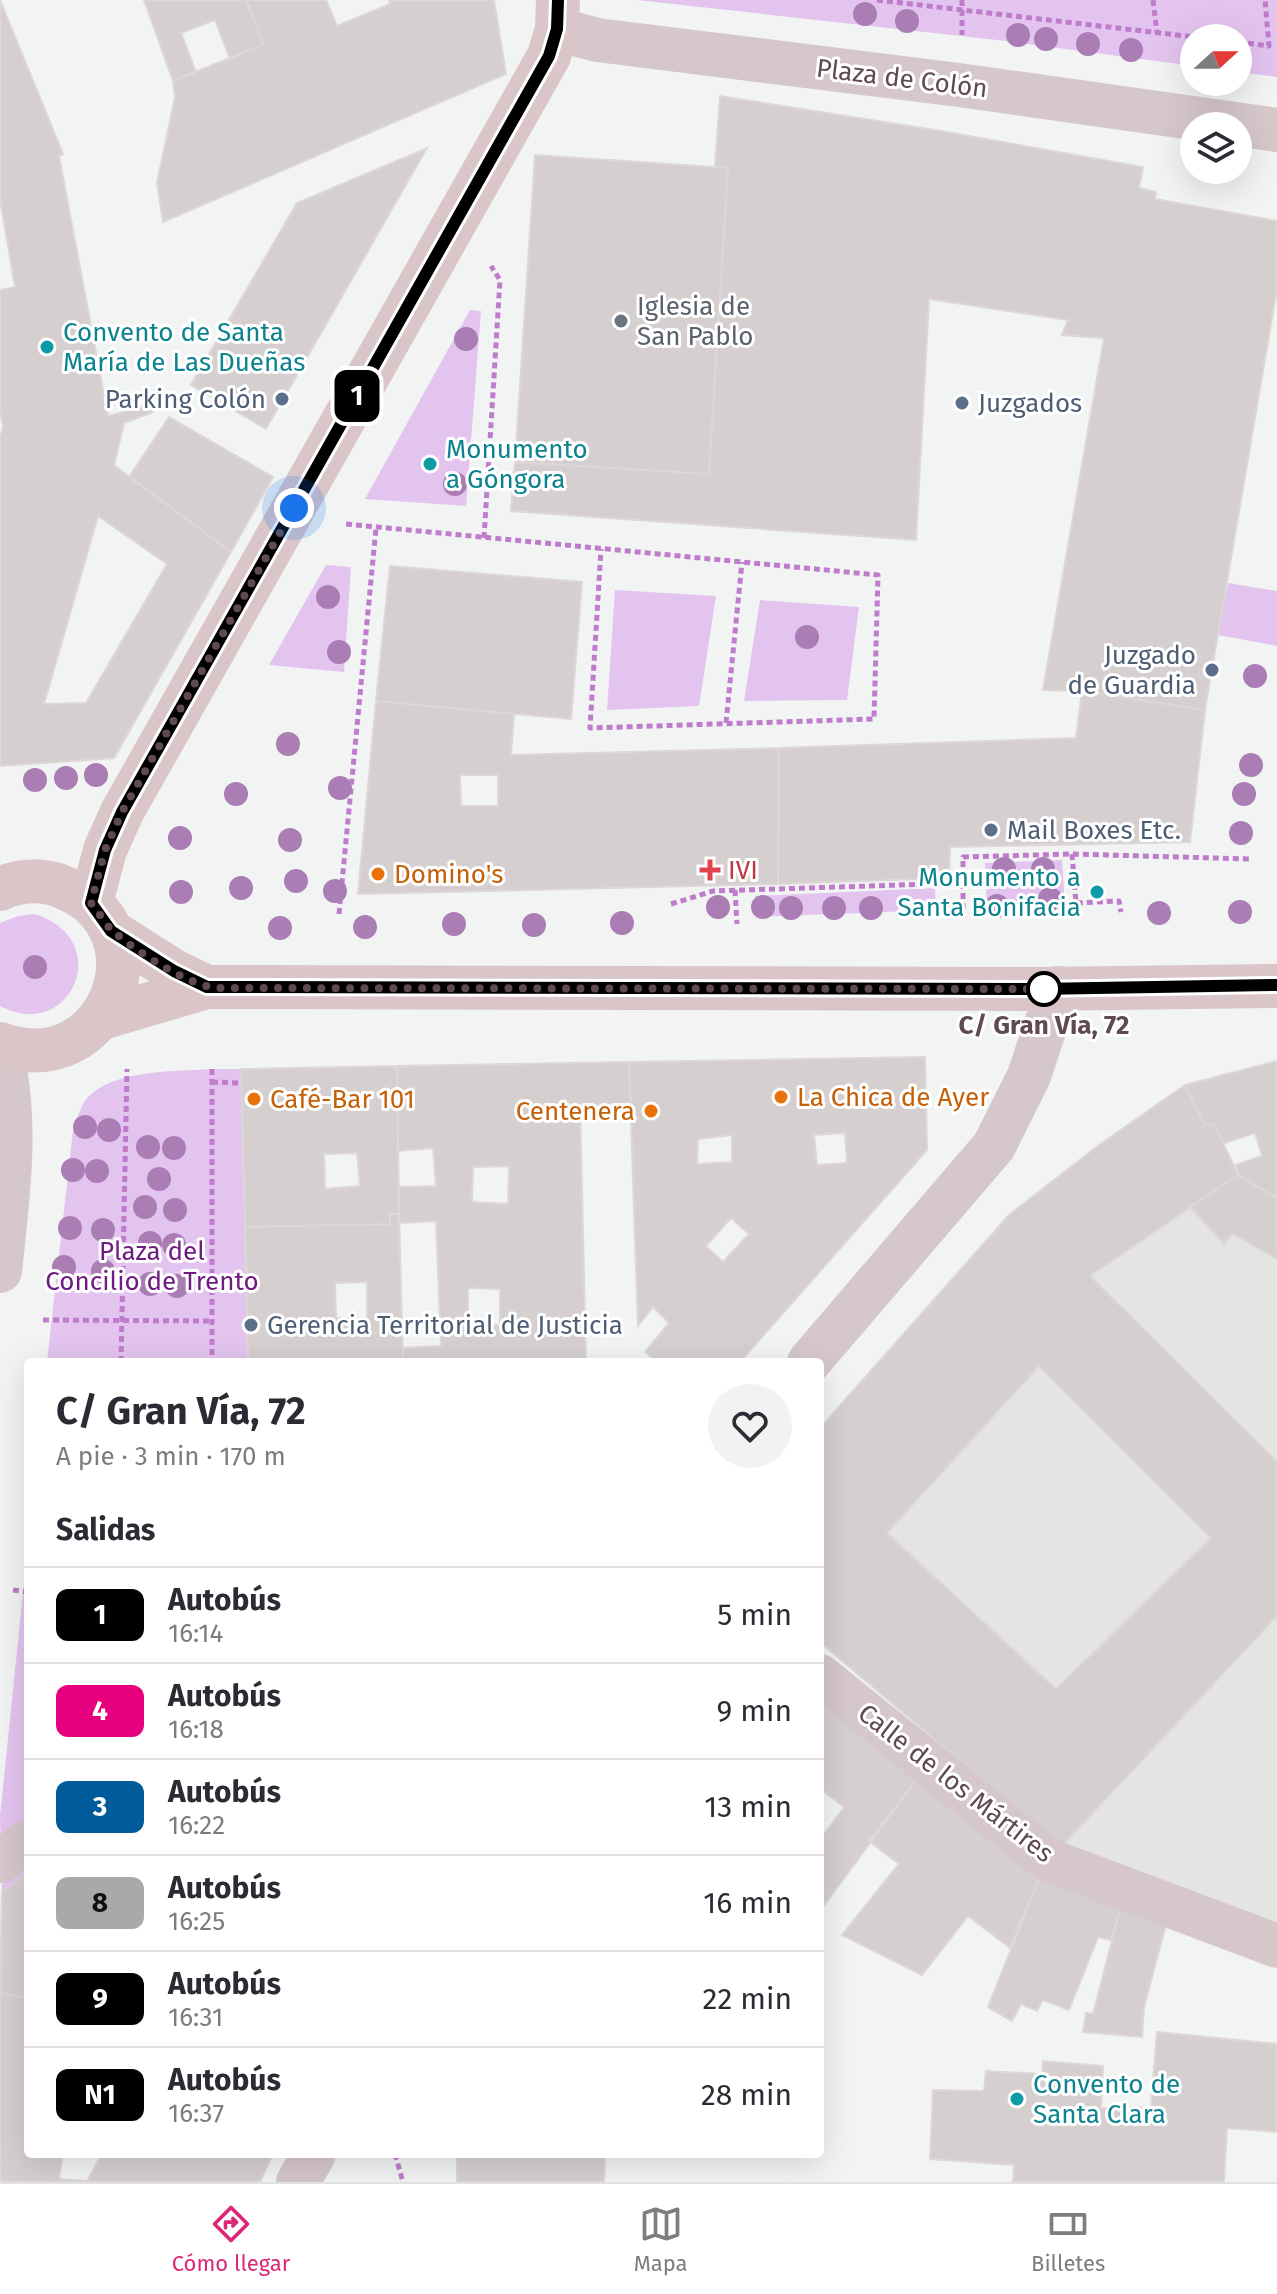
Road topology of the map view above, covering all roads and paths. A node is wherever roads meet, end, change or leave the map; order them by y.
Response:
1 (877, 0) edge
2 (962, 0) edge
3 (1153, 0) edge
4 (1265, 0) edge
5 (962, 10) junction
6 (557, 14) edge
7 (1157, 33) junction
8 (1180, 36) edge
9 (963, 38) dead end
10 (1252, 44) edge
11 (1277, 130) edge
12 (488, 263) dead end
13 (337, 523) dead end
14 (376, 528) junction
15 (484, 538) junction
16 (601, 549) junction
17 (742, 562) junction
18 (726, 723) junction
19 (1072, 854) junction
20 (1251, 859) dead end
21 (963, 883) junction
22 (0, 889) edge
23 (735, 890) junction
24 (671, 904) dead end
25 (1121, 912) dead end
26 (339, 914) dead end
27 (101, 917) junction
28 (963, 918) dead end
29 (737, 924) dead end
30 (1277, 986) edge
31 (207, 987) junction
32 (1058, 988) junction
33 (102, 1018) junction
34 (0, 1045) edge
35 (127, 1069) dead end
36 (212, 1069) dead end
37 (212, 1082) junction
38 (241, 1083) dead end
39 (0, 1271) edge
40 (43, 1320) dead end
41 (122, 1321) junction
42 (213, 1321) junction
43 (121, 1358) edge
44 (212, 1358) edge
45 (812, 1358) edge
46 (13, 1590) dead end
47 (24, 1591) edge
48 (824, 1679) edge
49 (24, 1844) edge
50 (0, 1861) edge
51 (1277, 1946) edge
52 (312, 2158) edge
53 (396, 2158) edge
54 (298, 2182) edge
55 (403, 2182) edge

1 - 5 path
2 - 5 path
3 - 7 path
4 - 10 path
5 - 7 path
5 - 9 path
6 - 11 street, Plaza de Colón
6 - 27 main road
7 - 8 path
12 - 15 path
13 - 14 path
14 - 15 path
14 - 26 path
15 - 16 path
16 - 17 path
16 - 18 path
17 - 18 path
17 - 18 path
19 - 20 path
19 - 21 path
19 - 25 path
21 - 23 path
21 - 28 path
22 - 27 main road
23 - 24 path
23 - 29 path
27 - 31 main road
27 - 33 main road
30 - 32 main road
31 - 32 main road
31 - 33 main road
32 - 45 street
33 - 34 main road
34 - 39 street
35 - 41 path
36 - 37 path
37 - 38 path
37 - 42 path
40 - 41 path
41 - 42 path
41 - 43 path
42 - 44 path
46 - 47 path
48 - 51 street, Calle de los Mártires
49 - 50 street
52 - 54 street
53 - 55 path

